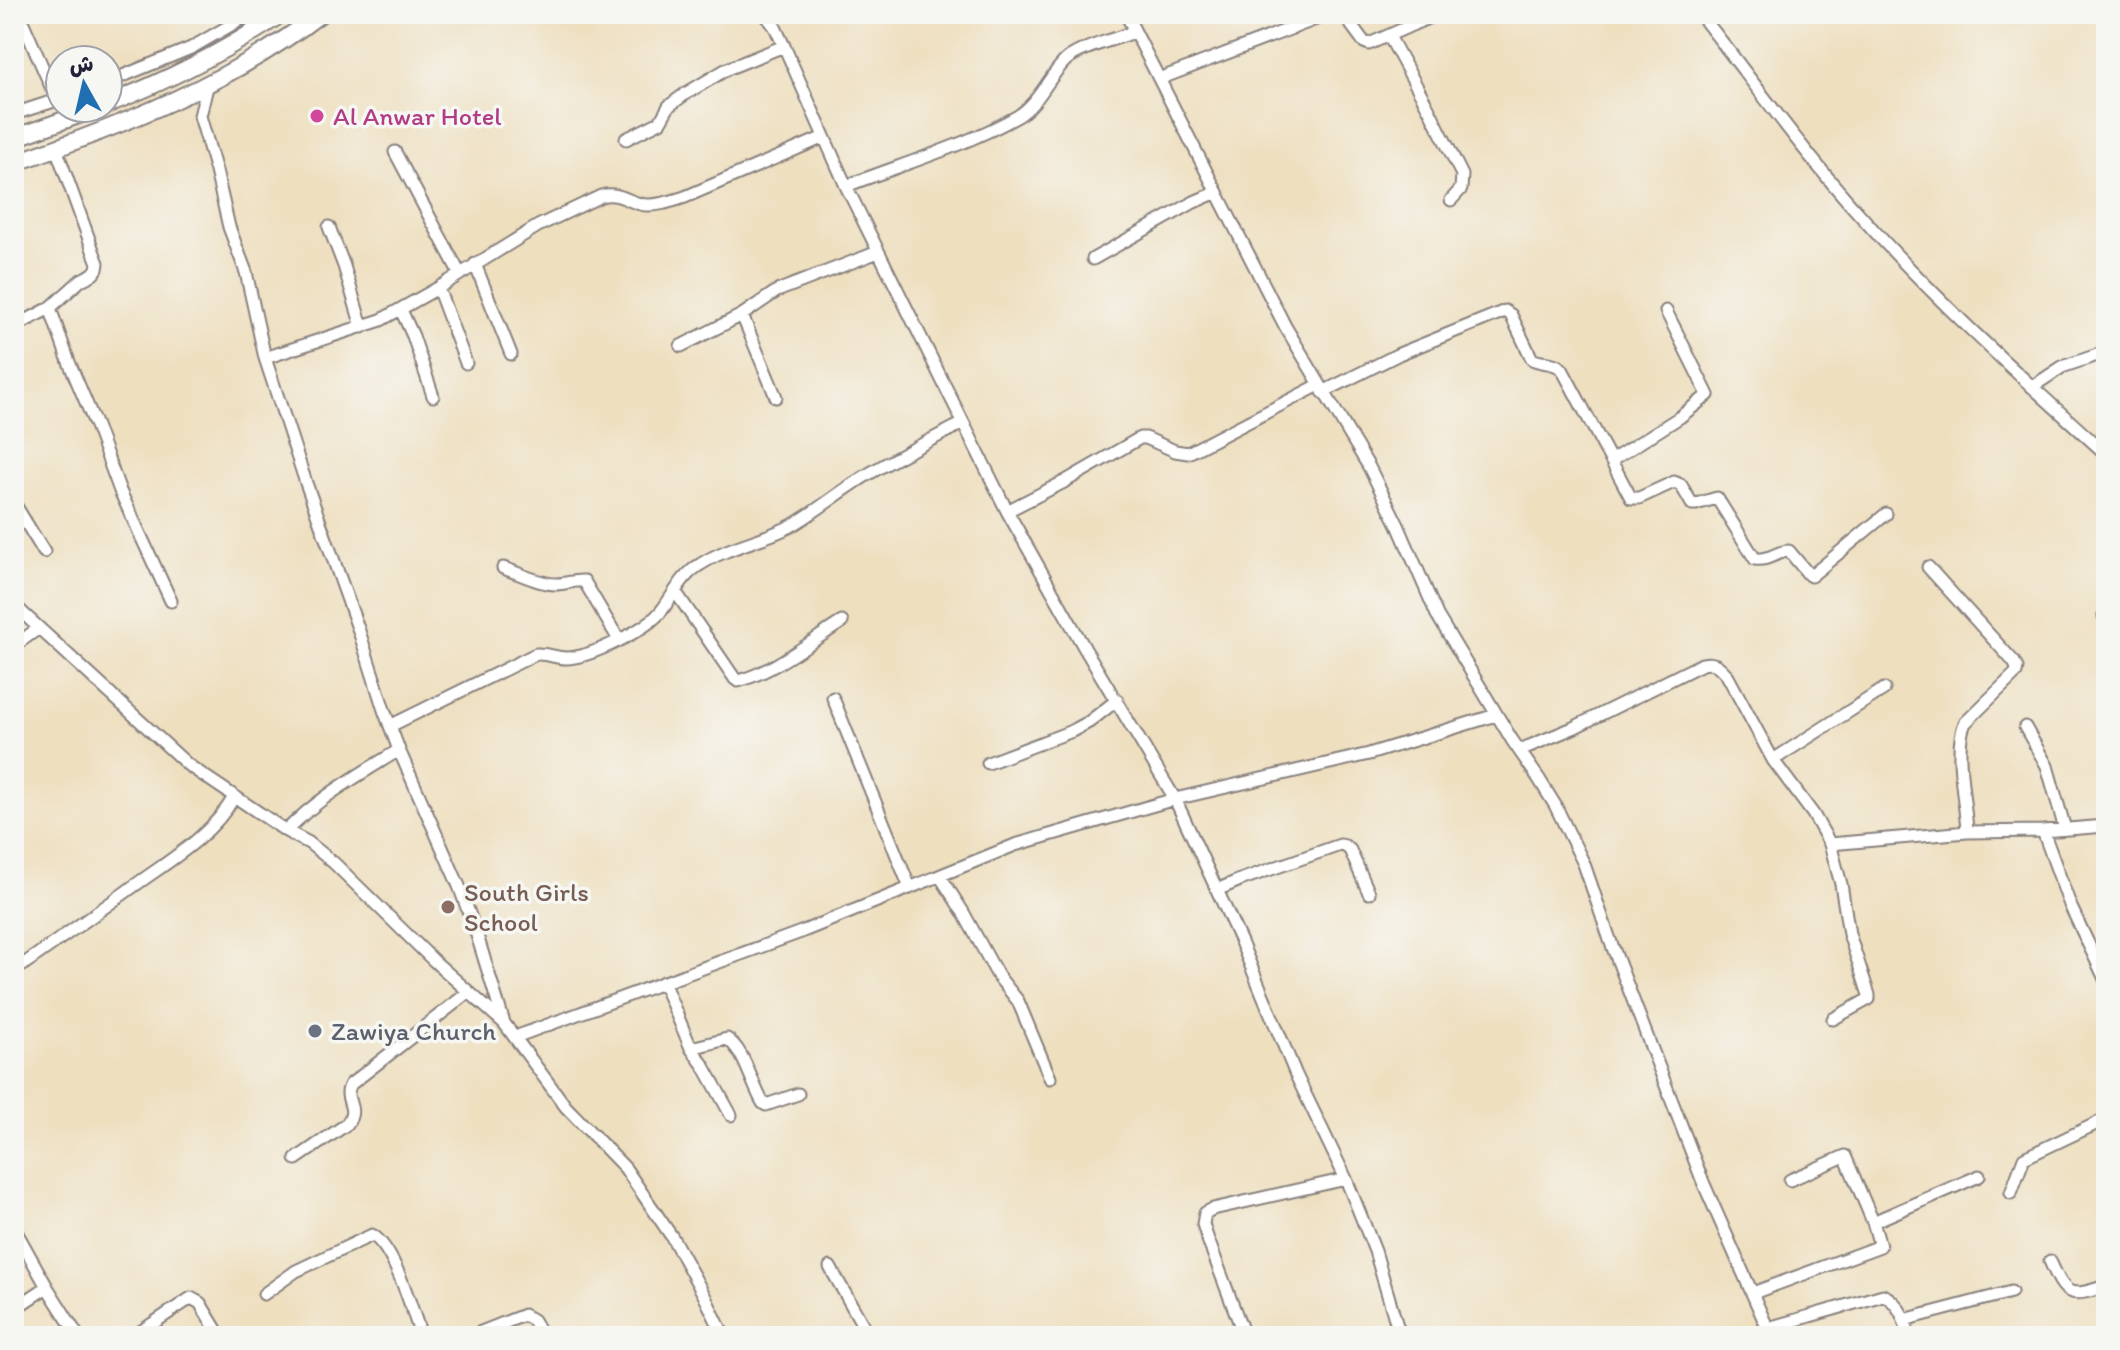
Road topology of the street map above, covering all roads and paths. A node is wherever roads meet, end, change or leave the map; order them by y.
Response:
1 (19, 14) edge
2 (250, 14) edge
3 (281, 14) edge
4 (320, 14) edge
5 (765, 14) edge
6 (1126, 14) edge
7 (1329, 14) edge
8 (1340, 14) edge
9 (1437, 14) edge
10 (1700, 14) edge
11 (1134, 32) junction
12 (1389, 36) junction
13 (784, 46) junction
14 (44, 69) edge
15 (124, 75) edge
16 (1159, 79) junction
17 (208, 83) junction
18 (124, 97) edge
19 (180, 98) junction
20 (44, 104) edge
21 (14, 114) edge
22 (200, 116) junction
23 (53, 124) edge
24 (824, 137) junction
25 (14, 138) edge
26 (626, 139) dead end
27 (56, 148) junction
28 (395, 152) dead end
29 (14, 163) edge
30 (846, 186) junction
31 (1217, 192) junction
32 (1451, 200) dead end
33 (14, 223) edge
34 (329, 227) dead end
35 (878, 252) junction
36 (1093, 259) dead end
37 (14, 261) edge
38 (475, 264) junction
39 (460, 274) junction
40 (438, 288) junction
41 (50, 308) junction
42 (401, 310) junction
43 (1666, 311) dead end
44 (742, 315) junction
45 (14, 327) edge
46 (362, 327) junction
47 (681, 346) dead end
48 (2106, 352) edge
49 (511, 354) dead end
50 (265, 358) junction
51 (466, 363) dead end
52 (2032, 387) junction
53 (1321, 388) junction
54 (433, 396) dead end
55 (776, 397) dead end
56 (963, 423) junction
57 (2106, 454) edge
58 (1612, 460) junction
59 (14, 503) edge
60 (1007, 511) junction
61 (1886, 514) dead end
62 (44, 552) dead end
63 (1928, 567) dead end
64 (503, 568) dead end
65 (675, 591) junction
66 (171, 601) dead end
67 (14, 605) edge
68 (842, 622) dead end
69 (39, 628) junction
70 (619, 640) junction
71 (14, 646) edge
72 (1884, 689) dead end
73 (833, 698) dead end
74 (1117, 700) junction
75 (1496, 715) junction
76 (390, 726) junction
77 (2025, 727) dead end
78 (399, 750) junction
79 (1520, 750) junction
80 (1773, 760) junction
81 (988, 763) dead end
82 (234, 797) junction
83 (1175, 799) junction
84 (2106, 826) edge
85 (2065, 829) junction
86 (286, 831) junction
87 (2043, 831) junction
88 (1967, 832) junction
89 (1830, 844) junction
90 (940, 876) junction
91 (910, 888) junction
92 (1217, 890) junction
93 (1369, 893) dead end
94 (14, 971) edge
95 (2106, 981) edge
96 (663, 982) junction
97 (469, 992) junction
98 (1833, 1019) dead end
99 (504, 1023) junction
100 (515, 1037) junction
101 (691, 1048) junction
102 (1050, 1078) dead end
103 (798, 1094) dead end
104 (731, 1115) dead end
105 (2106, 1119) edge
106 (296, 1159) dead end
107 (1979, 1176) dead end
108 (1346, 1179) junction
109 (1790, 1180) dead end
110 (2011, 1193) dead end
111 (1873, 1222) junction
112 (14, 1228) edge
113 (2050, 1261) dead end
114 (830, 1267) dead end
115 (2106, 1286) edge
116 (47, 1287) junction
117 (2011, 1292) dead end
118 (1753, 1293) junction
119 (264, 1294) dead end
120 (14, 1309) edge
121 (1904, 1320) junction
122 (1770, 1332) edge
123 (1244, 1335) edge
124 (78, 1336) edge
125 (134, 1336) edge
126 (220, 1336) edge
127 (421, 1336) edge
128 (471, 1336) edge
129 (542, 1336) edge
130 (724, 1336) edge
131 (869, 1336) edge
132 (1400, 1336) edge
133 (1909, 1336) edge

1 - 14 street
2 - 15 street
3 - 18 highway
4 - 17 highway
5 - 13 street
6 - 11 street
7 - 16 street
8 - 12 street
9 - 12 street
10 - 52 street
11 - 16 street
11 - 30 street
12 - 32 street
13 - 24 street
13 - 26 street
16 - 31 street
17 - 19 highway
17 - 22 street
19 - 22 street
19 - 27 highway
20 - 21 street
22 - 50 street
23 - 25 highway
24 - 30 street
24 - 38 street
27 - 29 highway
27 - 41 street
28 - 39 street
30 - 35 street
31 - 36 street
31 - 53 street
33 - 37 street
34 - 46 street
35 - 44 street
35 - 56 street
38 - 39 street
38 - 49 street
39 - 40 street
40 - 42 street
40 - 51 street
41 - 45 street
41 - 66 street
42 - 46 street
42 - 54 street
43 - 58 street
44 - 47 street
44 - 55 street
46 - 50 street
48 - 52 street
50 - 76 street
52 - 57 street
53 - 58 street
53 - 60 street
53 - 75 street
56 - 60 street
56 - 65 street
58 - 61 street
59 - 62 street
60 - 74 street
63 - 88 street
64 - 70 street
65 - 68 street
65 - 70 street
67 - 69 street
69 - 71 street
69 - 82 street
70 - 76 street
72 - 80 street
73 - 91 street
74 - 81 street
74 - 83 street
75 - 79 street
75 - 83 street
76 - 78 street
77 - 85 street
78 - 86 street
78 - 99 street
79 - 80 street
79 - 118 street
80 - 89 street
82 - 86 street
82 - 94 street
83 - 90 street
83 - 92 street
84 - 85 street
85 - 87 street
86 - 97 street
87 - 88 street
87 - 95 street
88 - 89 street
89 - 98 street
90 - 91 street
90 - 102 street
91 - 96 street
92 - 93 street
92 - 108 street
96 - 100 street
96 - 101 street
97 - 99 street
97 - 106 street
99 - 100 street
100 - 130 street
101 - 103 street
101 - 104 street
105 - 110 street
107 - 111 street
108 - 123 street
108 - 132 street
109 - 111 street
111 - 118 street
112 - 116 street
113 - 115 street
114 - 131 street
116 - 120 street
116 - 124 street
117 - 121 street
118 - 122 street
119 - 127 street
121 - 122 street
121 - 133 street
125 - 126 street
128 - 129 street

